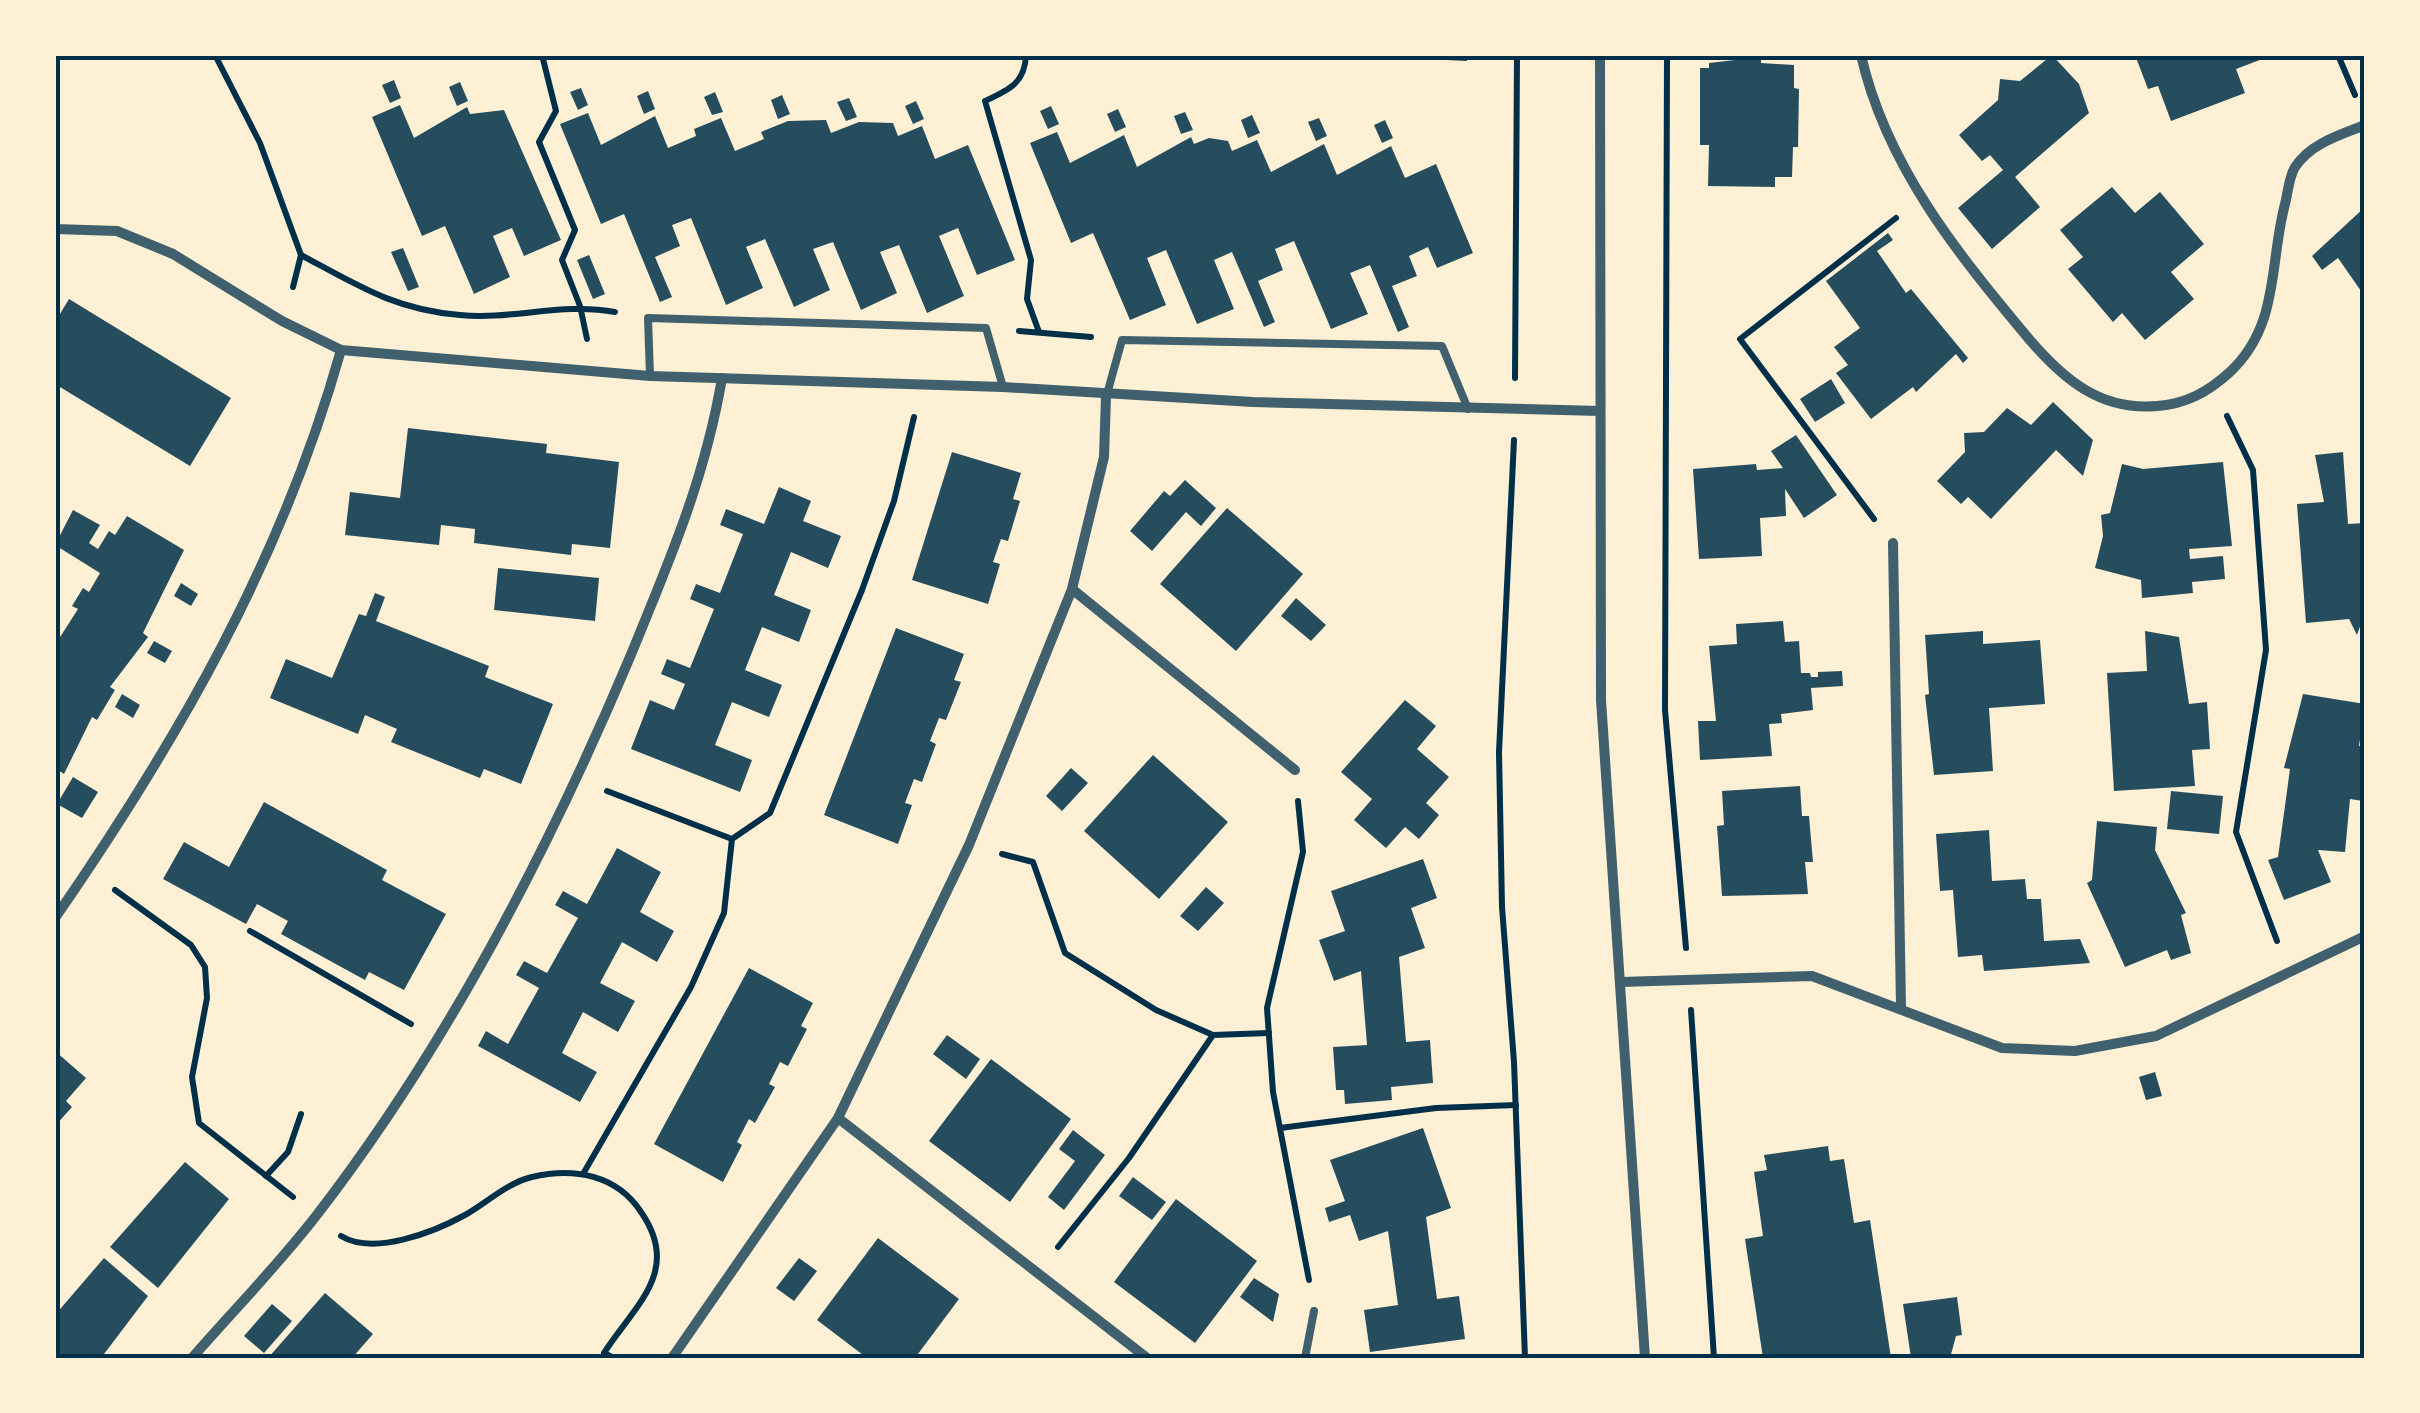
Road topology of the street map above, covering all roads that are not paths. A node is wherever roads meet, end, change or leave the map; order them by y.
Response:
1 (1600, 55) edge
2 (1861, 55) edge
3 (2365, 124) edge
4 (55, 229) edge
5 (341, 350) junction
6 (650, 376) junction
7 (722, 378) junction
8 (1002, 387) junction
9 (1106, 396) junction
10 (1468, 409) junction
11 (1600, 411) junction
12 (1892, 543) road end
13 (1072, 589) junction
14 (1295, 770) road end
15 (55, 918) edge
16 (2365, 936) edge
17 (1622, 982) junction
18 (1901, 1007) junction
19 (838, 1118) junction
20 (1314, 1312) road end
21 (192, 1358) edge
22 (672, 1358) edge
23 (1147, 1358) edge
24 (1305, 1358) edge
25 (1645, 1358) edge

1 - 11 street
2 - 3 street
4 - 5 street
5 - 6 street
5 - 15 street
6 - 7 street
6 - 8 lane
7 - 8 street
7 - 21 street
8 - 9 street
9 - 10 street
9 - 10 lane
9 - 13 street
10 - 11 street
11 - 17 street
12 - 18 street
13 - 14 street
13 - 19 street
16 - 18 street
17 - 18 street
17 - 25 street
19 - 22 street
19 - 23 street
20 - 24 lane

